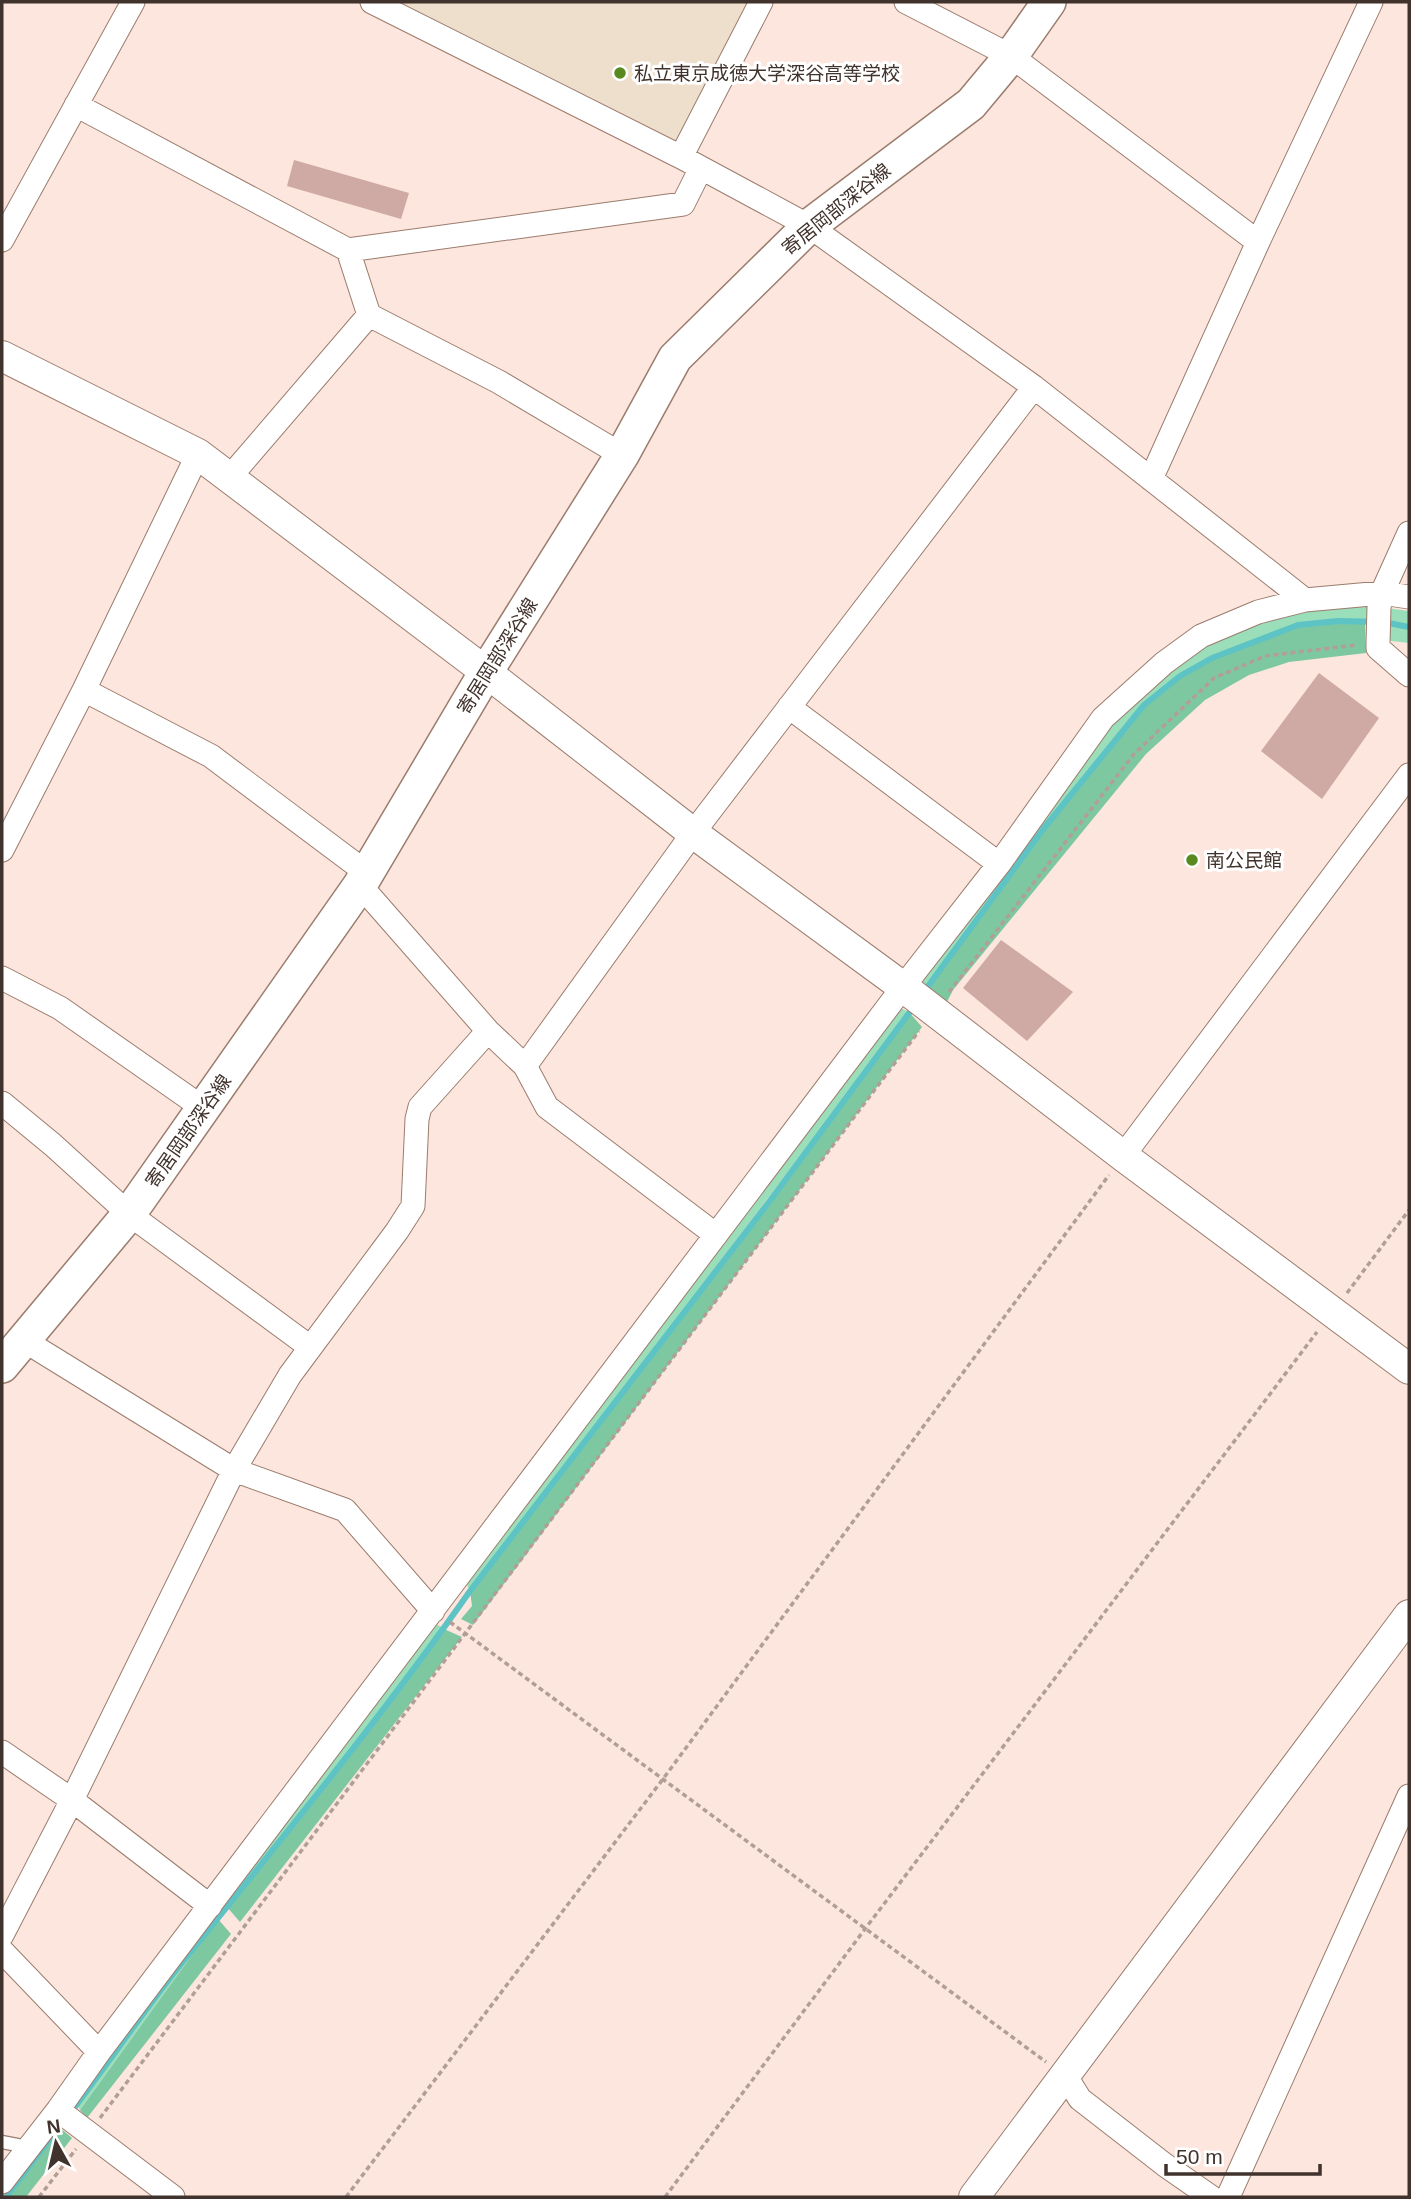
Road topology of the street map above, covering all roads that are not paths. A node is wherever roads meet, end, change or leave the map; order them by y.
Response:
1 (133, 2) edge
2 (372, 2) edge
3 (761, 2) edge
4 (1049, 2) edge
5 (1371, 2) edge
6 (914, 4) edge
7 (1011, 56) junction
8 (76, 105) junction
9 (691, 162) junction
10 (809, 226) junction
11 (2, 240) edge
12 (1258, 242) junction
13 (348, 250) junction
14 (369, 315) junction
15 (2, 356) edge
16 (1034, 387) junction
17 (198, 454) junction
18 (622, 455) junction
19 (229, 478) junction
20 (1151, 479) junction
21 (1409, 533) edge
22 (1409, 597) edge
23 (1305, 600) junction
24 (1380, 600) junction
25 (486, 671) junction
26 (1409, 675) edge
27 (84, 690) junction
28 (789, 707) junction
29 (1409, 775) edge
30 (693, 833) junction
31 (2, 850) edge
32 (999, 864) junction
33 (363, 879) junction
34 (2, 978) edge
35 (903, 987) junction
36 (488, 1031) junction
37 (525, 1066) junction
38 (2, 1103) edge
39 (204, 1108) junction
40 (1123, 1156) junction
41 (130, 1214) junction
42 (716, 1235) junction
43 (25, 1341) junction
44 (310, 1347) junction
45 (2, 1366) edge
46 (1409, 1369) edge
47 (234, 1470) junction
48 (433, 1611) junction
49 (1405, 1632) edge
50 (2, 1752) edge
51 (1409, 1796) edge
52 (72, 1800) junction
53 (210, 1906) junction
54 (2, 1935) edge
55 (2, 1951) edge
56 (99, 2052) junction
57 (1065, 2076) junction
58 (58, 2110) junction
59 (2, 2142) edge
60 (28, 2147) junction
61 (2, 2182) edge
62 (173, 2197) edge
63 (974, 2197) edge
64 (1211, 2197) edge
65 (1227, 2197) edge

1 - 8 street
2 - 9 street
3 - 9 street
4 - 7 main road, 寄居岡部深谷線
5 - 12 street
6 - 7 street
7 - 10 main road, 寄居岡部深谷線
7 - 12 street
8 - 11 street
8 - 13 street
9 - 10 street
9 - 13 street
10 - 16 street
10 - 18 main road, 寄居岡部深谷線
12 - 20 street
13 - 14 street
14 - 18 street
14 - 19 street
15 - 17 street
16 - 20 street
16 - 28 street
17 - 19 street
17 - 27 street
18 - 25 main road, 寄居岡部深谷線
19 - 25 street
20 - 23 street
21 - 24 street
22 - 24 street
23 - 24 street
23 - 32 street
24 - 26 street
25 - 30 street
25 - 33 main road, 寄居岡部深谷線
27 - 31 street
27 - 33 street
28 - 30 street
28 - 32 street
29 - 40 street
30 - 35 street
30 - 37 street
32 - 35 street
33 - 36 street
33 - 39 main road, 寄居岡部深谷線
34 - 39 street
35 - 40 street
35 - 42 street
36 - 37 street
36 - 44 street
37 - 42 street
38 - 41 street
39 - 41 main road, 寄居岡部深谷線
40 - 46 street
41 - 43 main road, 寄居岡部深谷線
41 - 44 street
42 - 48 street
43 - 45 main road, 寄居岡部深谷線
43 - 47 street
44 - 47 street
47 - 48 street
47 - 52 street
48 - 53 street
49 - 57 street
50 - 52 street
51 - 65 street
52 - 53 street
52 - 54 street
53 - 56 street
55 - 56 street
56 - 58 street
57 - 63 street
57 - 64 street
58 - 60 street
58 - 62 street
59 - 60 lane
60 - 61 street

